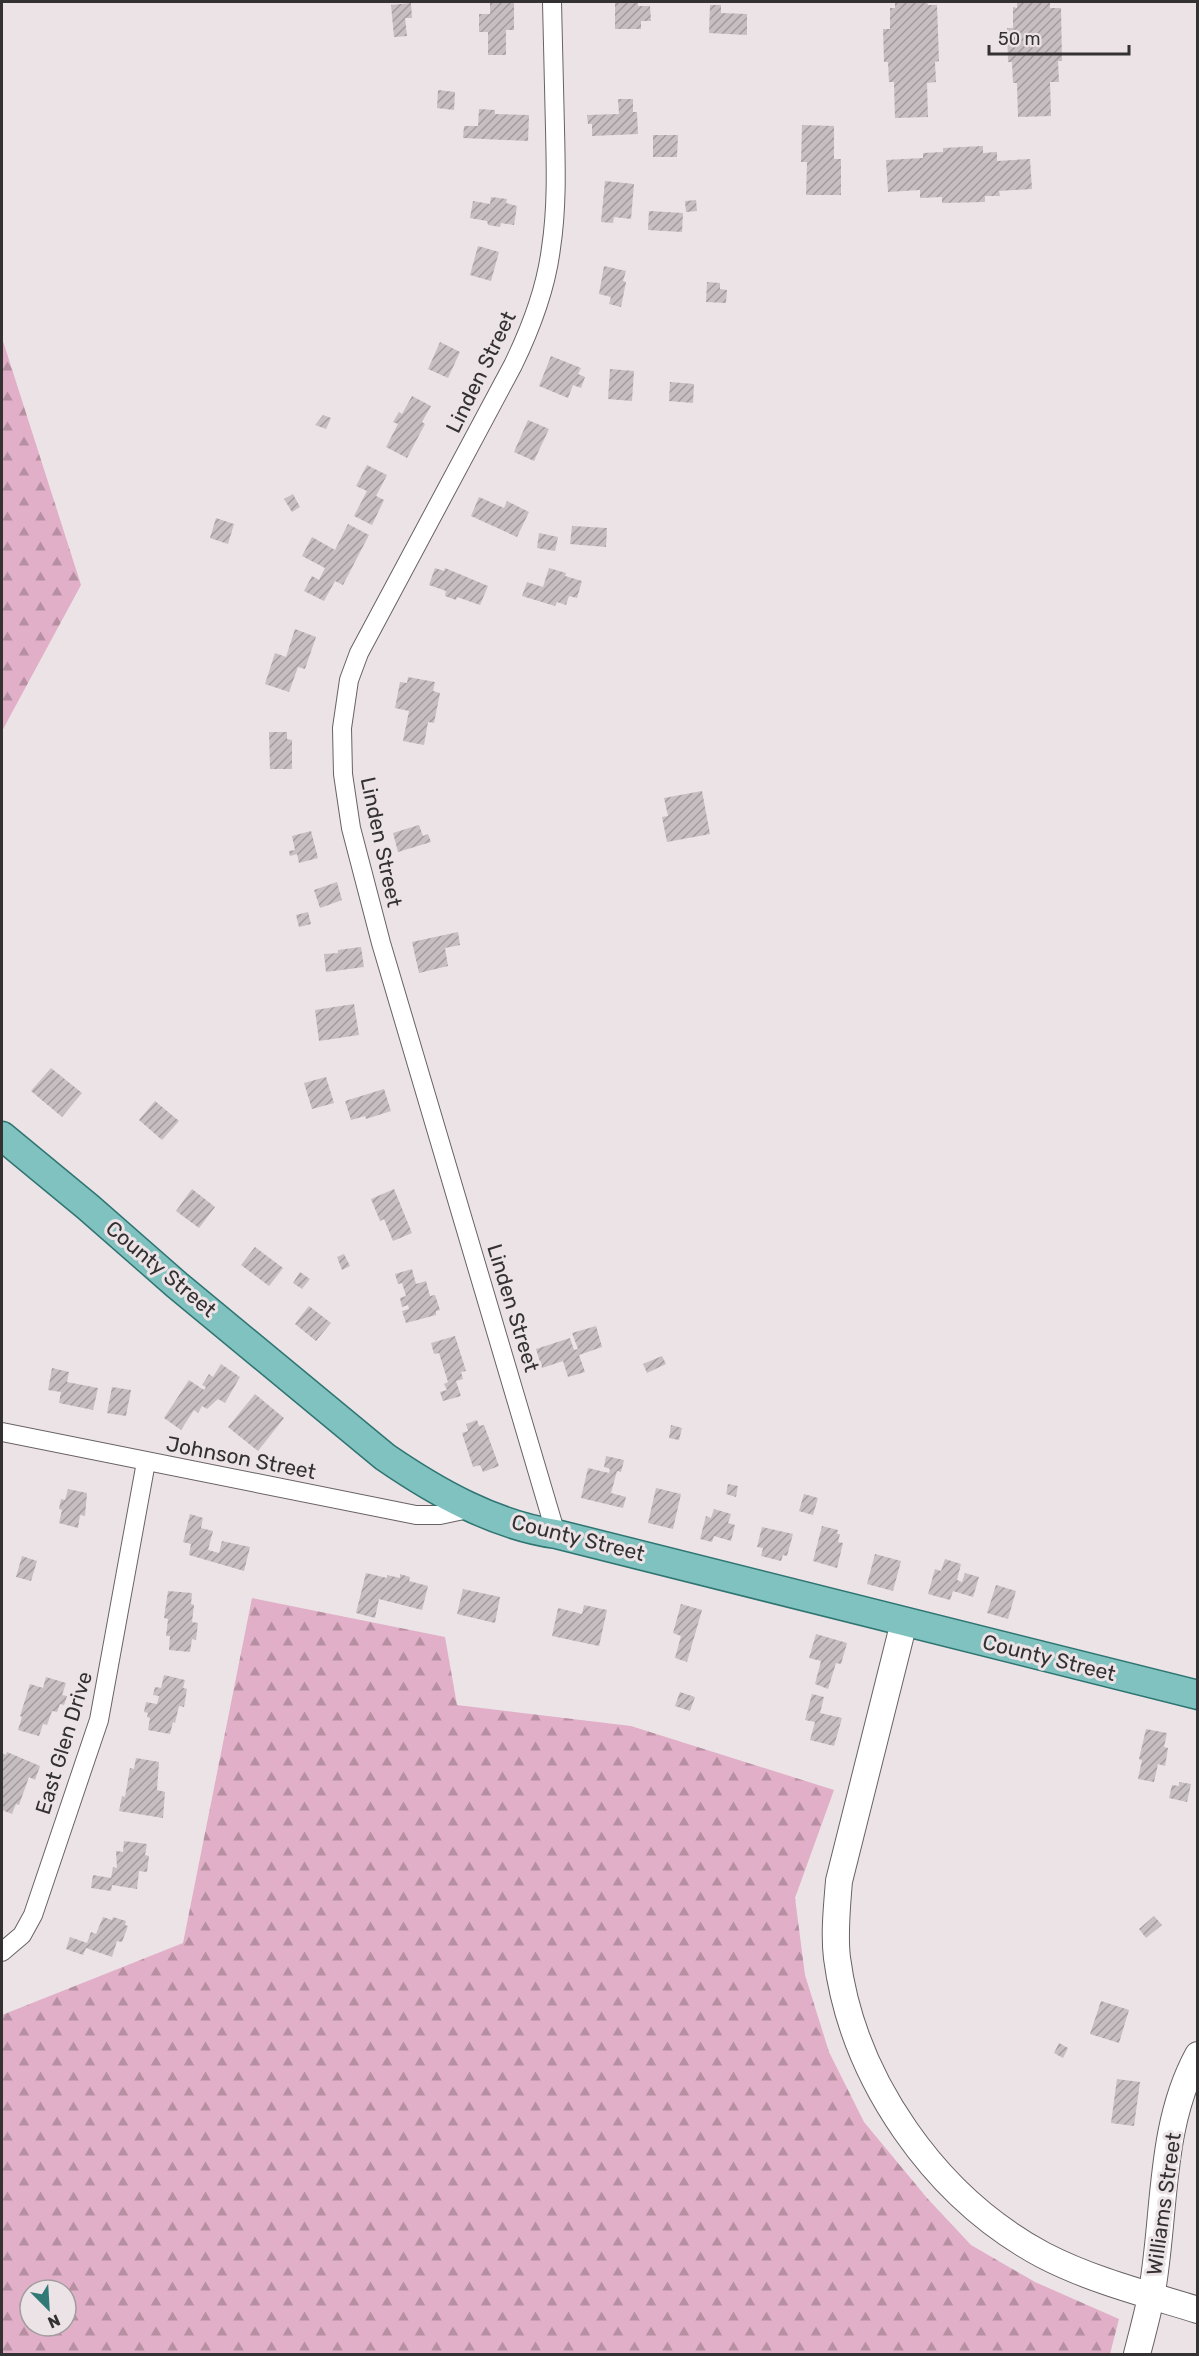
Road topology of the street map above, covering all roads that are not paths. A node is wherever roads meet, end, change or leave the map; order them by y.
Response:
1 (552, 2) edge
2 (2, 1136) edge
3 (2, 1432) edge
4 (146, 1462) junction
5 (473, 1508) junction
6 (556, 1534) junction
7 (904, 1622) junction
8 (1197, 1695) edge
9 (2, 1952) edge
10 (1197, 2055) edge
11 (1151, 2296) junction
12 (1197, 2310) edge
13 (1137, 2355) edge

1 - 6 street, Linden Street
2 - 5 main road, County Street
3 - 4 street, Johnson Street
4 - 5 street, Johnson Street
4 - 9 street, East Glen Drive
5 - 6 main road, County Street
6 - 7 main road, County Street
7 - 8 main road, County Street
7 - 11 street
10 - 11 street, Williams Street
11 - 12 street
11 - 13 street, Williams Street

